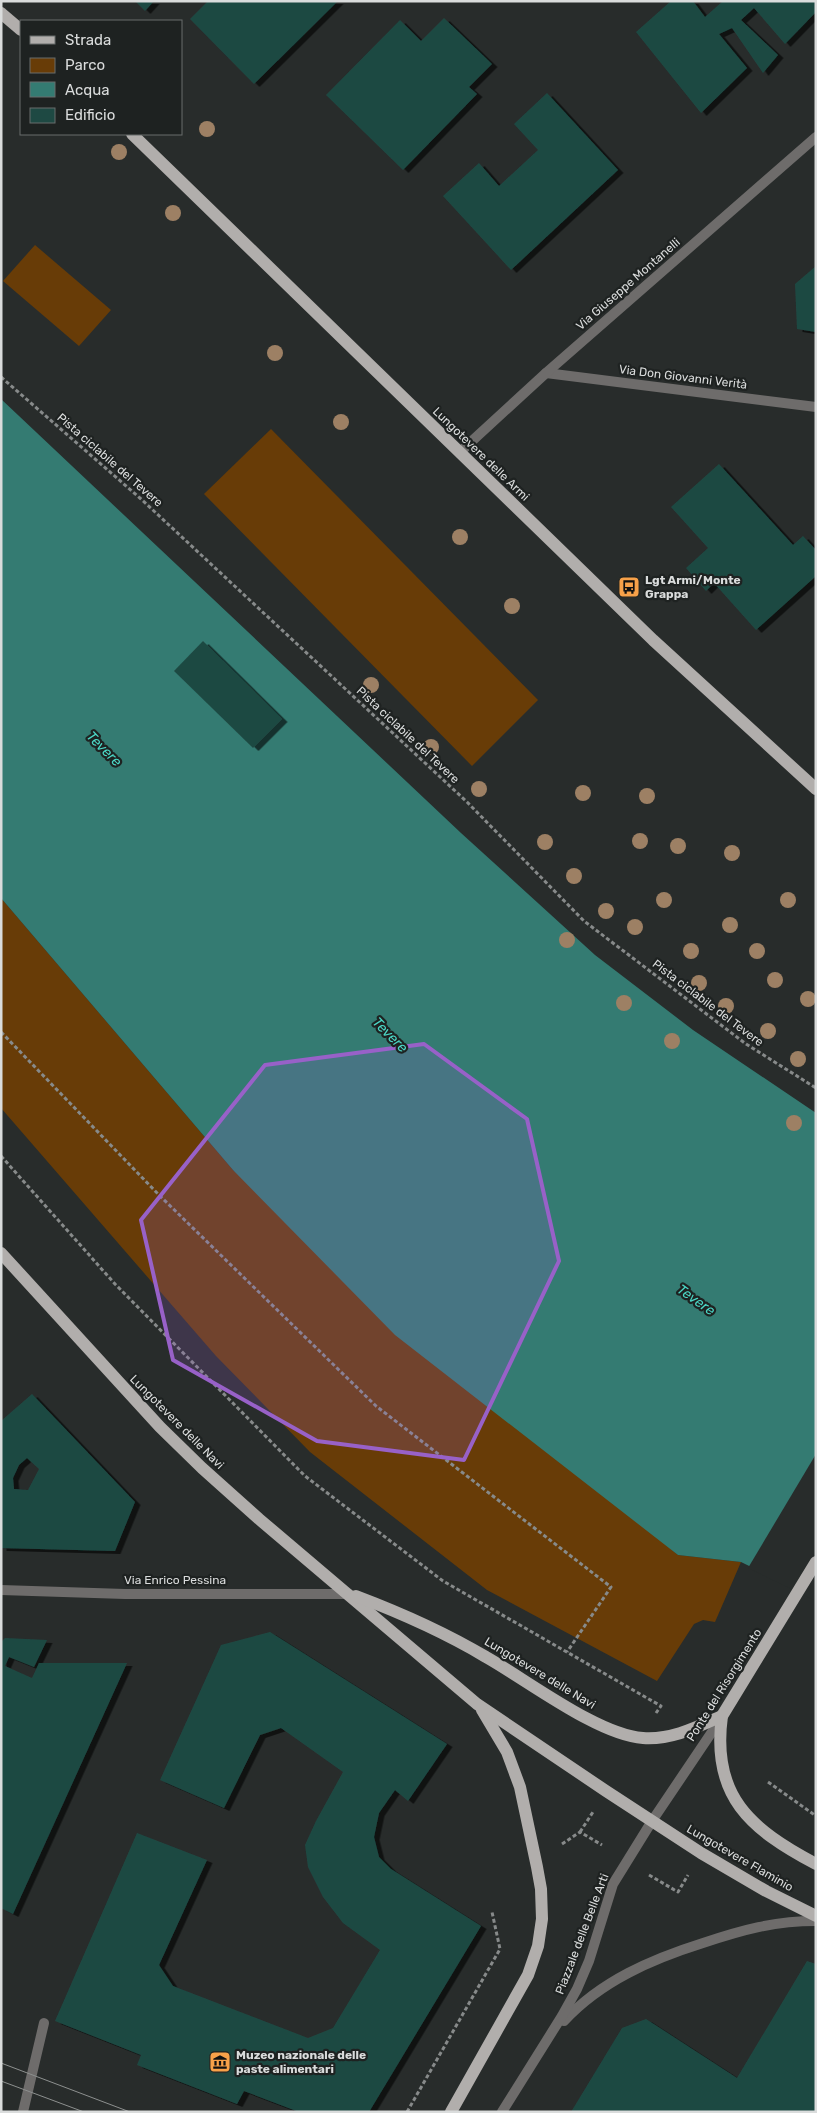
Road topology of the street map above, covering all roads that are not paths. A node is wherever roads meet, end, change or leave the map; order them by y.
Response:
1 (1, 13) edge
2 (20, 29) edge
3 (133, 135) edge
4 (816, 137) edge
5 (546, 373) junction
6 (816, 407) edge
7 (460, 452) junction
8 (816, 789) edge
9 (1, 1253) edge
10 (816, 1562) edge
11 (1, 1590) edge
12 (349, 1594) junction
13 (477, 1704) junction
14 (722, 1716) junction
15 (652, 1821) junction
16 (816, 1864) edge
17 (816, 1916) edge
18 (816, 1921) edge
19 (44, 2023) dead end
20 (551, 2034) junction
21 (23, 2112) edge
22 (451, 2112) edge
23 (502, 2112) edge

1 - 2 main road
3 - 7 main road, Lungotevere delle Armi
4 - 5 street, Via Giuseppe Montanelli
5 - 6 street, Via Don Giovanni Verità
5 - 7 street, Via Giuseppe Montanelli
7 - 8 main road, Lungotevere delle Armi
9 - 12 main road, Lungotevere delle Navi
10 - 14 main road, Ponte del Risorgimento
11 - 12 street, Via Enrico Pessina
12 - 13 main road, Lungotevere delle Navi
12 - 14 main road, Lungotevere delle Navi
13 - 15 main road, Lungotevere delle Navi
13 - 22 main road
14 - 15 street, Ponte del Risorgimento
14 - 16 main road
15 - 17 main road, Lungotevere Flaminio
15 - 20 street, Piazzale delle Belle Arti
18 - 20 street, Piazzale delle Belle Arti
19 - 21 street
20 - 23 street

